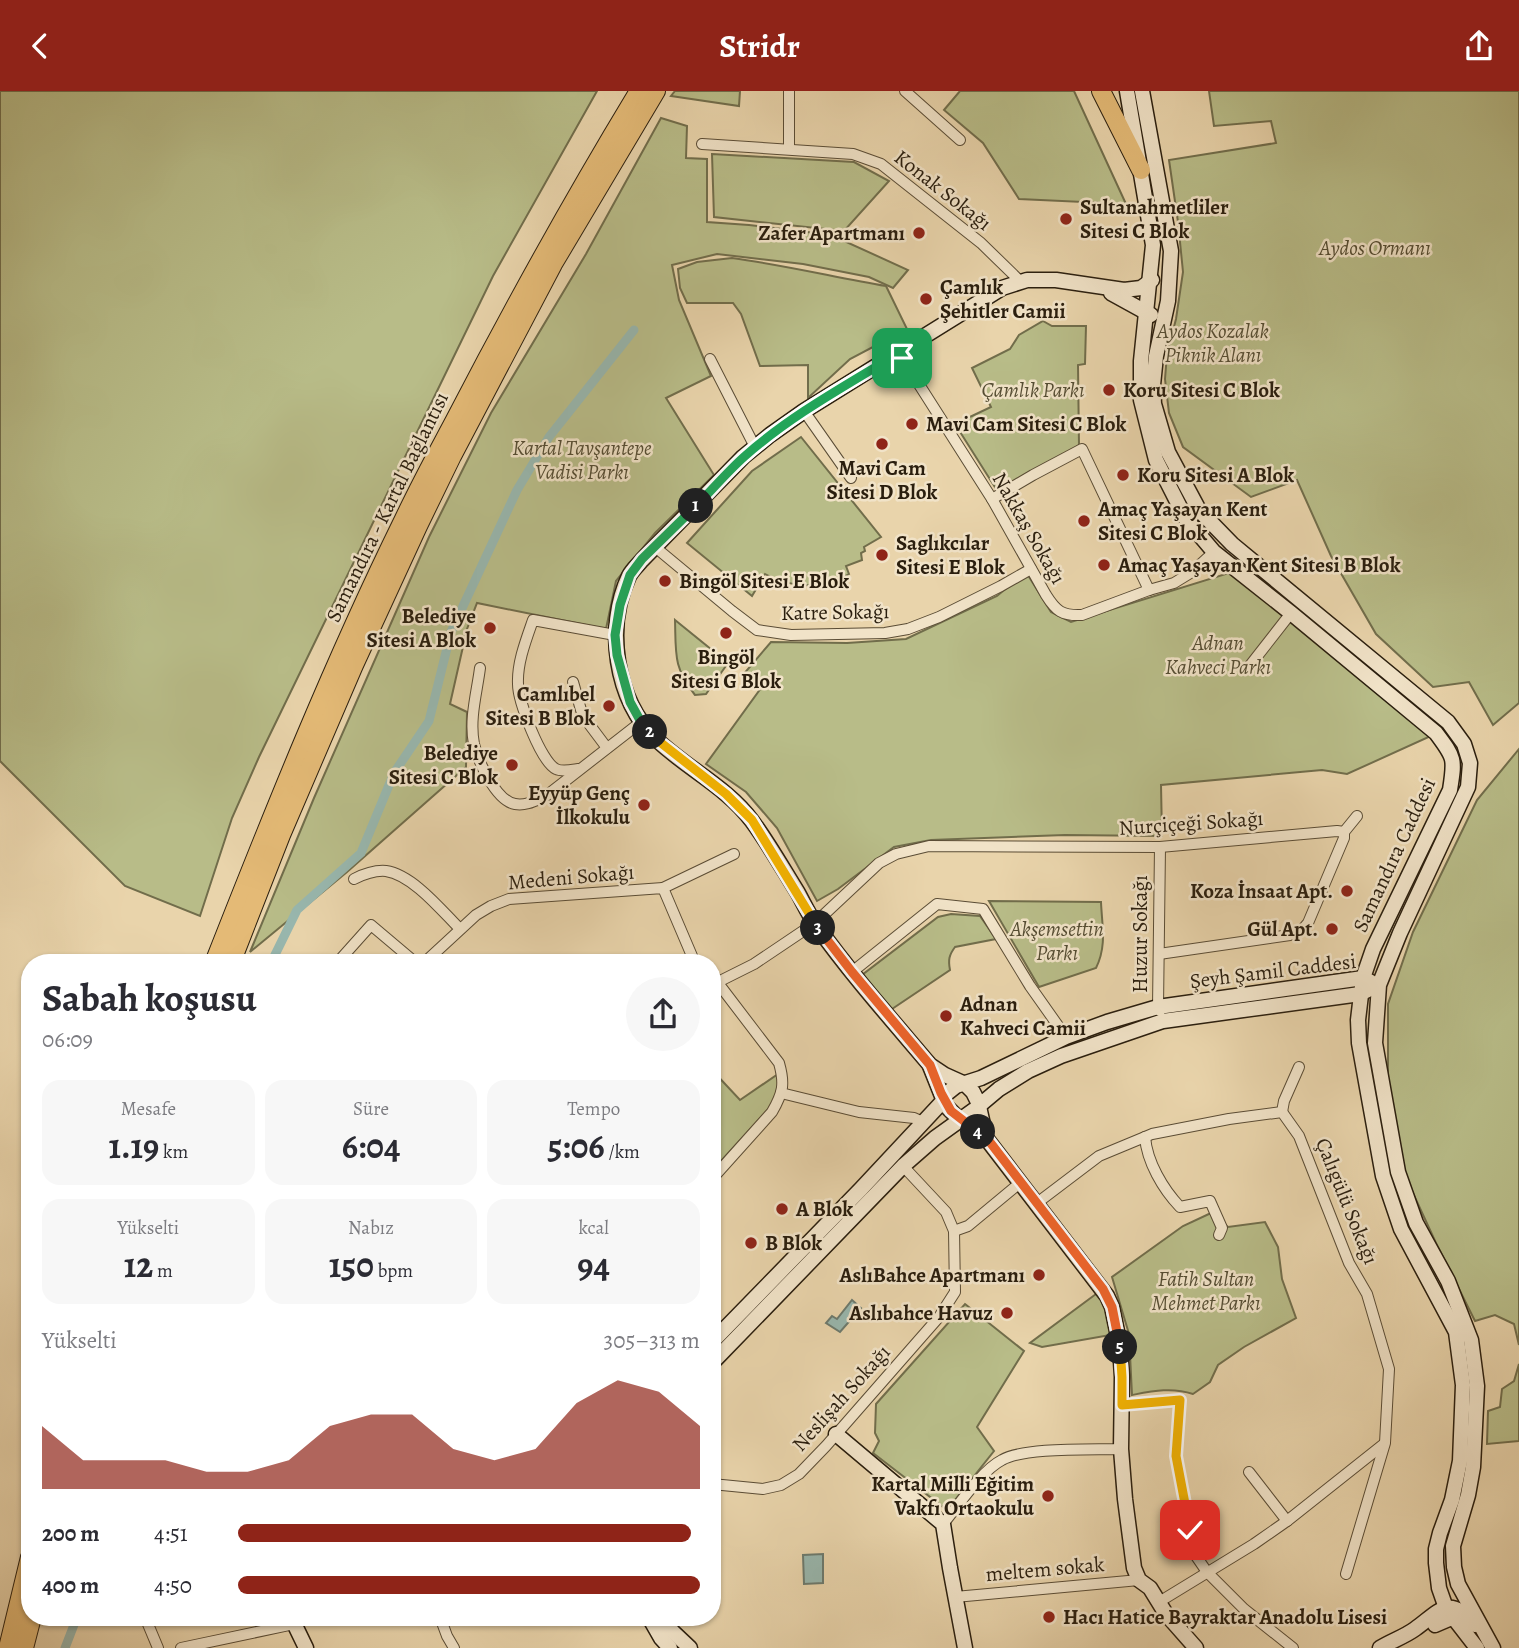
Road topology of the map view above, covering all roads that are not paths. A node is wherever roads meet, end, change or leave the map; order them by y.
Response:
1 (627, 91) edge
2 (639, 91) edge
3 (656, 91) edge
4 (668, 91) edge
5 (789, 91) edge
6 (905, 91) edge
7 (1101, 91) edge
8 (1127, 91) edge
9 (1142, 91) edge
10 (960, 140) dead end
11 (702, 144) dead end
12 (789, 149) junction
13 (1141, 170) junction
14 (1021, 282) junction
15 (1149, 282) junction
16 (1169, 283) junction
17 (1097, 285) junction
18 (1146, 311) junction
19 (1165, 315) junction
20 (509, 332) junction
21 (899, 353) junction
22 (710, 359) dead end
23 (804, 411) junction
24 (755, 447) junction
25 (851, 478) dead end
26 (992, 499) junction
27 (655, 547) junction
28 (1214, 552) junction
29 (1031, 569) junction
30 (1149, 590) junction
31 (1291, 613) junction
32 (615, 635) junction
33 (480, 668) dead end
34 (1248, 668) dead end
35 (573, 682) dead end
36 (641, 722) junction
37 (607, 748) junction
38 (582, 768) junction
39 (1357, 815) dead end
40 (1344, 832) junction
41 (1160, 848) junction
42 (734, 854) dead end
43 (354, 879) dead end
44 (663, 888) junction
45 (815, 923) junction
46 (460, 929) junction
47 (218, 954) edge
48 (235, 954) edge
49 (345, 954) edge
50 (405, 954) edge
51 (434, 954) edge
52 (691, 954) edge
53 (1159, 954) junction
54 (852, 972) junction
55 (1363, 978) junction
56 (721, 981) edge
57 (1379, 985) junction
58 (721, 991) edge
59 (1360, 994) junction
60 (1327, 997) junction
61 (1161, 1014) junction
62 (1358, 1020) junction
63 (1066, 1037) junction
64 (930, 1065) junction
65 (1299, 1067) dead end
66 (965, 1084) junction
67 (781, 1093) junction
68 (944, 1100) junction
69 (979, 1105) junction
70 (1282, 1112) junction
71 (961, 1119) junction
72 (923, 1122) junction
73 (986, 1137) junction
74 (1144, 1137) junction
75 (902, 1166) junction
76 (721, 1169) edge
77 (1021, 1182) junction
78 (1037, 1203) junction
79 (954, 1231) junction
80 (1219, 1235) dead end
81 (721, 1333) edge
82 (721, 1354) edge
83 (1122, 1405) junction
84 (836, 1434) junction
85 (1385, 1443) junction
86 (1121, 1449) junction
87 (1249, 1472) dead end
88 (721, 1485) edge
89 (1287, 1521) junction
90 (943, 1524) junction
91 (1207, 1572) junction
92 (1346, 1574) dead end
93 (1139, 1580) junction
94 (1458, 1584) junction
95 (21, 1594) edge
96 (956, 1597) junction
97 (1159, 1602) junction
98 (1448, 1616) junction
99 (30, 1626) edge
100 (149, 1626) edge
101 (275, 1626) edge
102 (295, 1626) edge
103 (443, 1626) edge
104 (654, 1626) edge
105 (668, 1626) edge
106 (202, 1646) edge
107 (8, 1648) edge
108 (24, 1648) edge
109 (158, 1648) edge
110 (181, 1648) edge
111 (306, 1648) edge
112 (454, 1648) edge
113 (670, 1648) edge
114 (690, 1648) edge
115 (965, 1648) edge
116 (1196, 1648) edge
117 (1293, 1648) edge
118 (1380, 1648) edge
119 (1477, 1648) edge
120 (1493, 1648) edge

1 - 20 highway
2 - 20 highway, Samandıra - Kartal Bağlantısı
3 - 20 highway, Samandıra - Kartal Bağlantısı
4 - 20 highway
5 - 12 street
6 - 10 street
7 - 13 highway
8 - 13 street, Samandıra Caddesi
9 - 16 street, Samandıra Caddesi
11 - 12 street, Konak Sokağı
12 - 14 street, Konak Sokağı
13 - 15 street, Samandıra Caddesi
14 - 17 street
14 - 21 street
15 - 16 street
15 - 17 street
15 - 18 street, Samandıra Caddesi
16 - 19 street, Samandıra Caddesi
17 - 18 street
18 - 19 street
18 - 28 street, Samandıra Caddesi
19 - 57 street, Samandıra Caddesi
20 - 47 highway, Samandıra - Kartal Bağlantısı
20 - 48 highway, Samandıra - Kartal Bağlantısı
21 - 23 street
21 - 26 street, Nakkaş Sokağı
22 - 24 street
23 - 24 street
23 - 25 street
24 - 27 street
26 - 29 street, Nakkaş Sokağı
26 - 30 street
27 - 29 street, Katre Sokağı
27 - 32 street
28 - 30 street, Nakkaş Sokağı
28 - 31 street, Samandıra Caddesi
29 - 30 street, Nakkaş Sokağı
31 - 34 street
31 - 55 street, Samandıra Caddesi
32 - 36 street
32 - 38 street
33 - 38 street
35 - 37 street
36 - 37 street
36 - 45 street
37 - 38 street
39 - 40 street
40 - 41 street, Nurçiçeği Sokağı
40 - 53 street
41 - 45 street, Nurçiçeği Sokağı
41 - 53 street, Huzur Sokağı
42 - 44 street
43 - 46 street
44 - 46 street, Medeni Sokağı
44 - 52 street, Medeni Sokağı
45 - 54 street
45 - 56 street, Nurçiçeği Sokağı
46 - 51 street, Medeni Sokağı
49 - 50 street
53 - 61 street, Huzur Sokağı
54 - 63 street
54 - 64 street
55 - 57 street, Şeyh Şamil Caddesi
55 - 59 street, Samandıra Caddesi
55 - 61 street, Şeyh Şamil Caddesi
57 - 59 street, Şeyh Şamil Caddesi
57 - 94 street, Samandıra Caddesi
58 - 67 street
59 - 60 street, Şeyh Şamil Caddesi
59 - 62 street, Samandıra Caddesi
60 - 61 street, Şeyh Şamil Caddesi
60 - 62 street
61 - 63 street, Şeyh Şamil Caddesi
61 - 69 street, Şeyh Şamil Caddesi
62 - 98 street, Samandıra Caddesi
63 - 66 street, Şeyh Şamil Caddesi
64 - 66 street
64 - 68 street
65 - 70 street
66 - 68 street, Şeyh Şamil Caddesi
66 - 69 street
67 - 72 street
67 - 76 street
68 - 71 street
68 - 72 street, Şeyh Şamil Caddesi
69 - 71 street, Şeyh Şamil Caddesi
69 - 73 street
70 - 74 street
70 - 85 street, Çalıgülü Sokağı
71 - 73 street
71 - 75 street, Şeyh Şamil Caddesi
72 - 81 street, Şeyh Şamil Caddesi
73 - 77 street
74 - 78 street
74 - 80 street
75 - 79 street
75 - 82 street, Şeyh Şamil Caddesi
77 - 78 street
77 - 79 street
78 - 83 street
79 - 84 street, Neslişah Sokağı
83 - 86 street
83 - 91 street
84 - 88 street, Neslişah Sokağı
84 - 90 street
85 - 89 street
85 - 92 street, Çalıgülü Sokağı
86 - 90 street
86 - 93 street
87 - 89 street
89 - 91 street
90 - 96 street
91 - 97 street
91 - 117 street
93 - 96 street, meltem sokak
93 - 97 street
94 - 98 street
94 - 120 street, Samandıra Caddesi
95 - 107 highway
96 - 115 street
97 - 116 street
98 - 118 street
98 - 119 street, Samandıra Caddesi
98 - 120 street
99 - 108 highway
100 - 109 street
101 - 106 street
102 - 111 street
103 - 112 street
104 - 113 street
105 - 114 street
106 - 110 street

